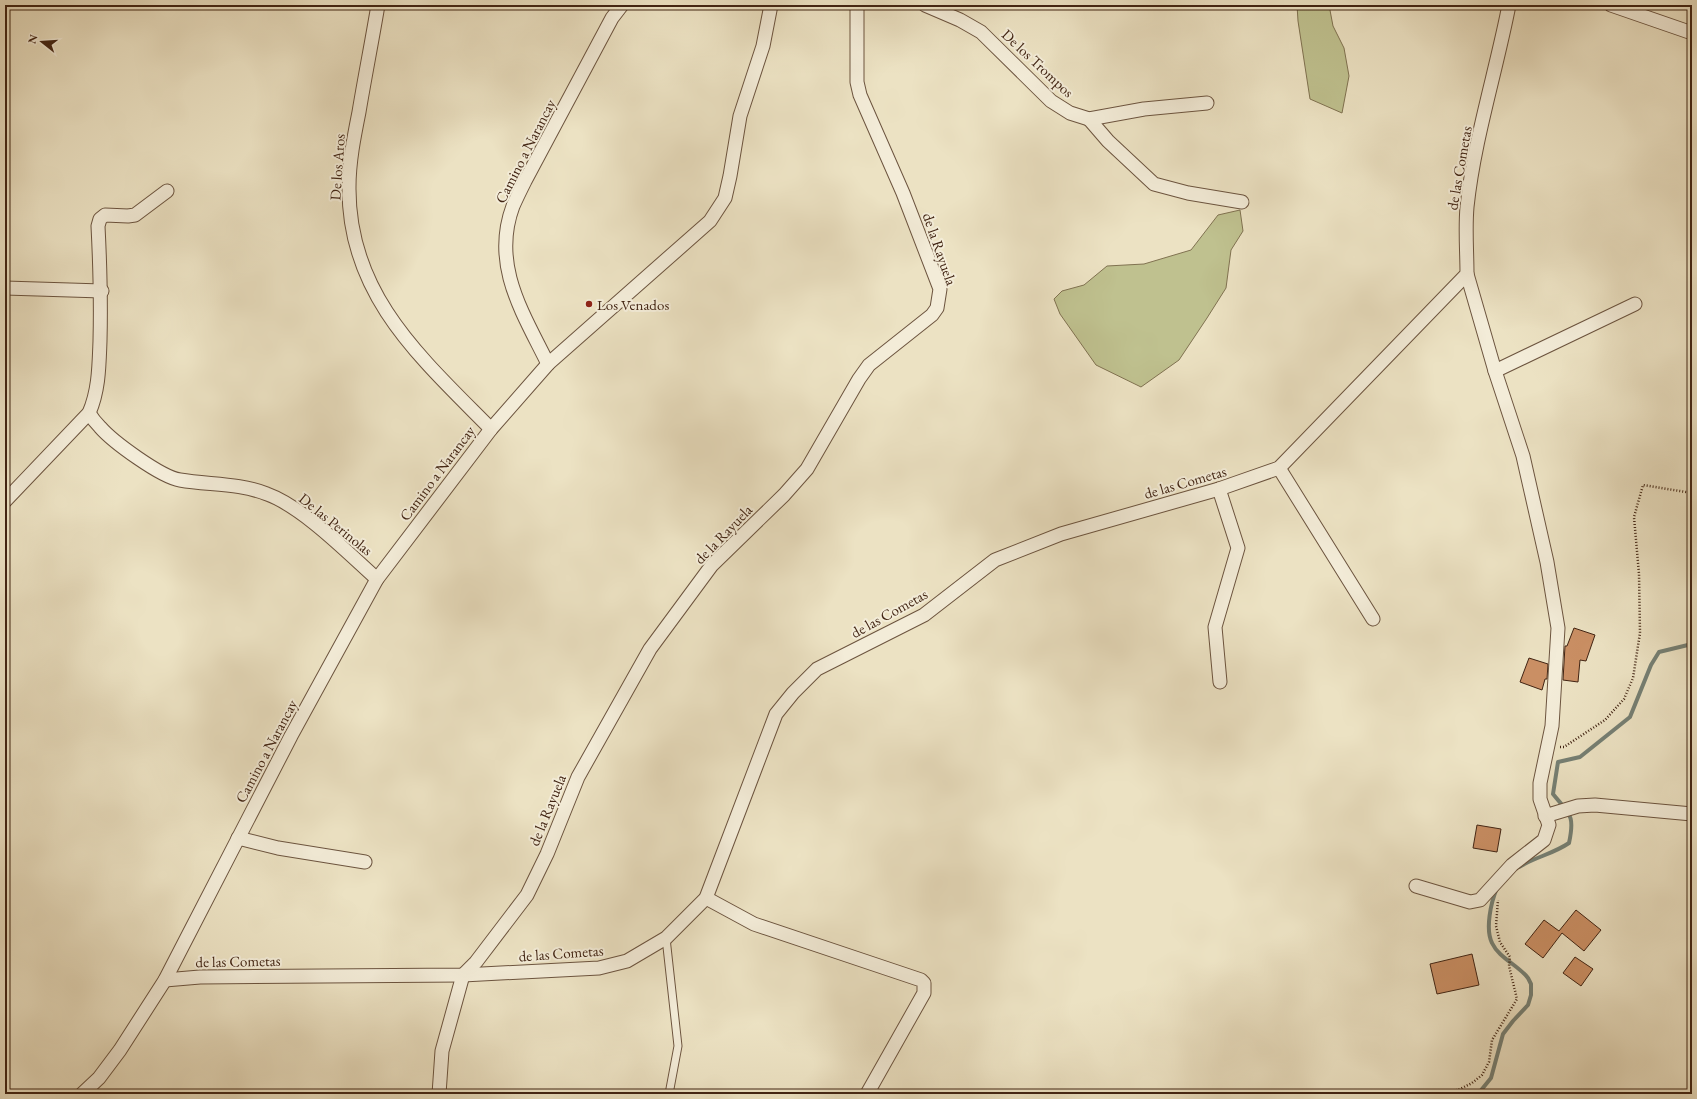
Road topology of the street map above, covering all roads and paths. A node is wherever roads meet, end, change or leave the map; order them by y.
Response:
1 (378, 5) edge
2 (622, 5) edge
3 (771, 5) edge
4 (857, 5) edge
5 (925, 5) edge
6 (1509, 5) edge
7 (1611, 5) edge
8 (1692, 33) edge
9 (1207, 103) dead end
10 (1089, 119) junction
11 (167, 191) dead end
12 (1242, 202) dead end
13 (1467, 274) junction
14 (5, 288) edge
15 (102, 291) junction
16 (1634, 304) dead end
17 (548, 364) junction
18 (1494, 371) junction
19 (89, 413) junction
20 (491, 429) junction
21 (1279, 468) junction
22 (1219, 489) junction
23 (1692, 493) edge
24 (5, 501) edge
25 (377, 579) junction
26 (1373, 619) dead end
27 (1220, 682) dead end
28 (1548, 748) junction
29 (1692, 814) edge
30 (1545, 816) junction
31 (238, 838) junction
32 (365, 862) dead end
33 (1499, 880) junction
34 (1416, 886) dead end
35 (706, 898) junction
36 (666, 938) junction
37 (463, 975) junction
38 (164, 980) junction
39 (82, 1094) edge
40 (439, 1094) edge
41 (669, 1094) edge
42 (867, 1094) edge
43 (1408, 1094) edge

1 - 20 street, De los Aros
2 - 17 street, Camino a Narancay
3 - 17 street, Camino a Narancay
4 - 37 street, de la Rayuela
5 - 10 street, De los Trompos
6 - 13 street, de las Cometas
7 - 8 street
9 - 10 street, De los Trompos
10 - 12 street
11 - 15 street
13 - 18 street
13 - 21 street, de las Cometas
14 - 15 street
15 - 19 street
16 - 18 street
17 - 20 street, Camino a Narancay
18 - 28 street
19 - 24 street
19 - 25 street, De las Perinolas
20 - 25 street, Camino a Narancay
21 - 22 street, de las Cometas
21 - 26 street
22 - 27 street
22 - 35 street, de las Cometas
23 - 28 path
25 - 31 street, Camino a Narancay
28 - 30 street
29 - 30 street
30 - 33 street
31 - 32 street
31 - 38 street, Camino a Narancay
33 - 34 street
33 - 43 path
35 - 36 street, de las Cometas
35 - 42 street
36 - 37 street, de las Cometas
36 - 41 lane
37 - 38 street, de las Cometas
37 - 40 street, de la Rayuela
38 - 39 street, Camino a Narancay

